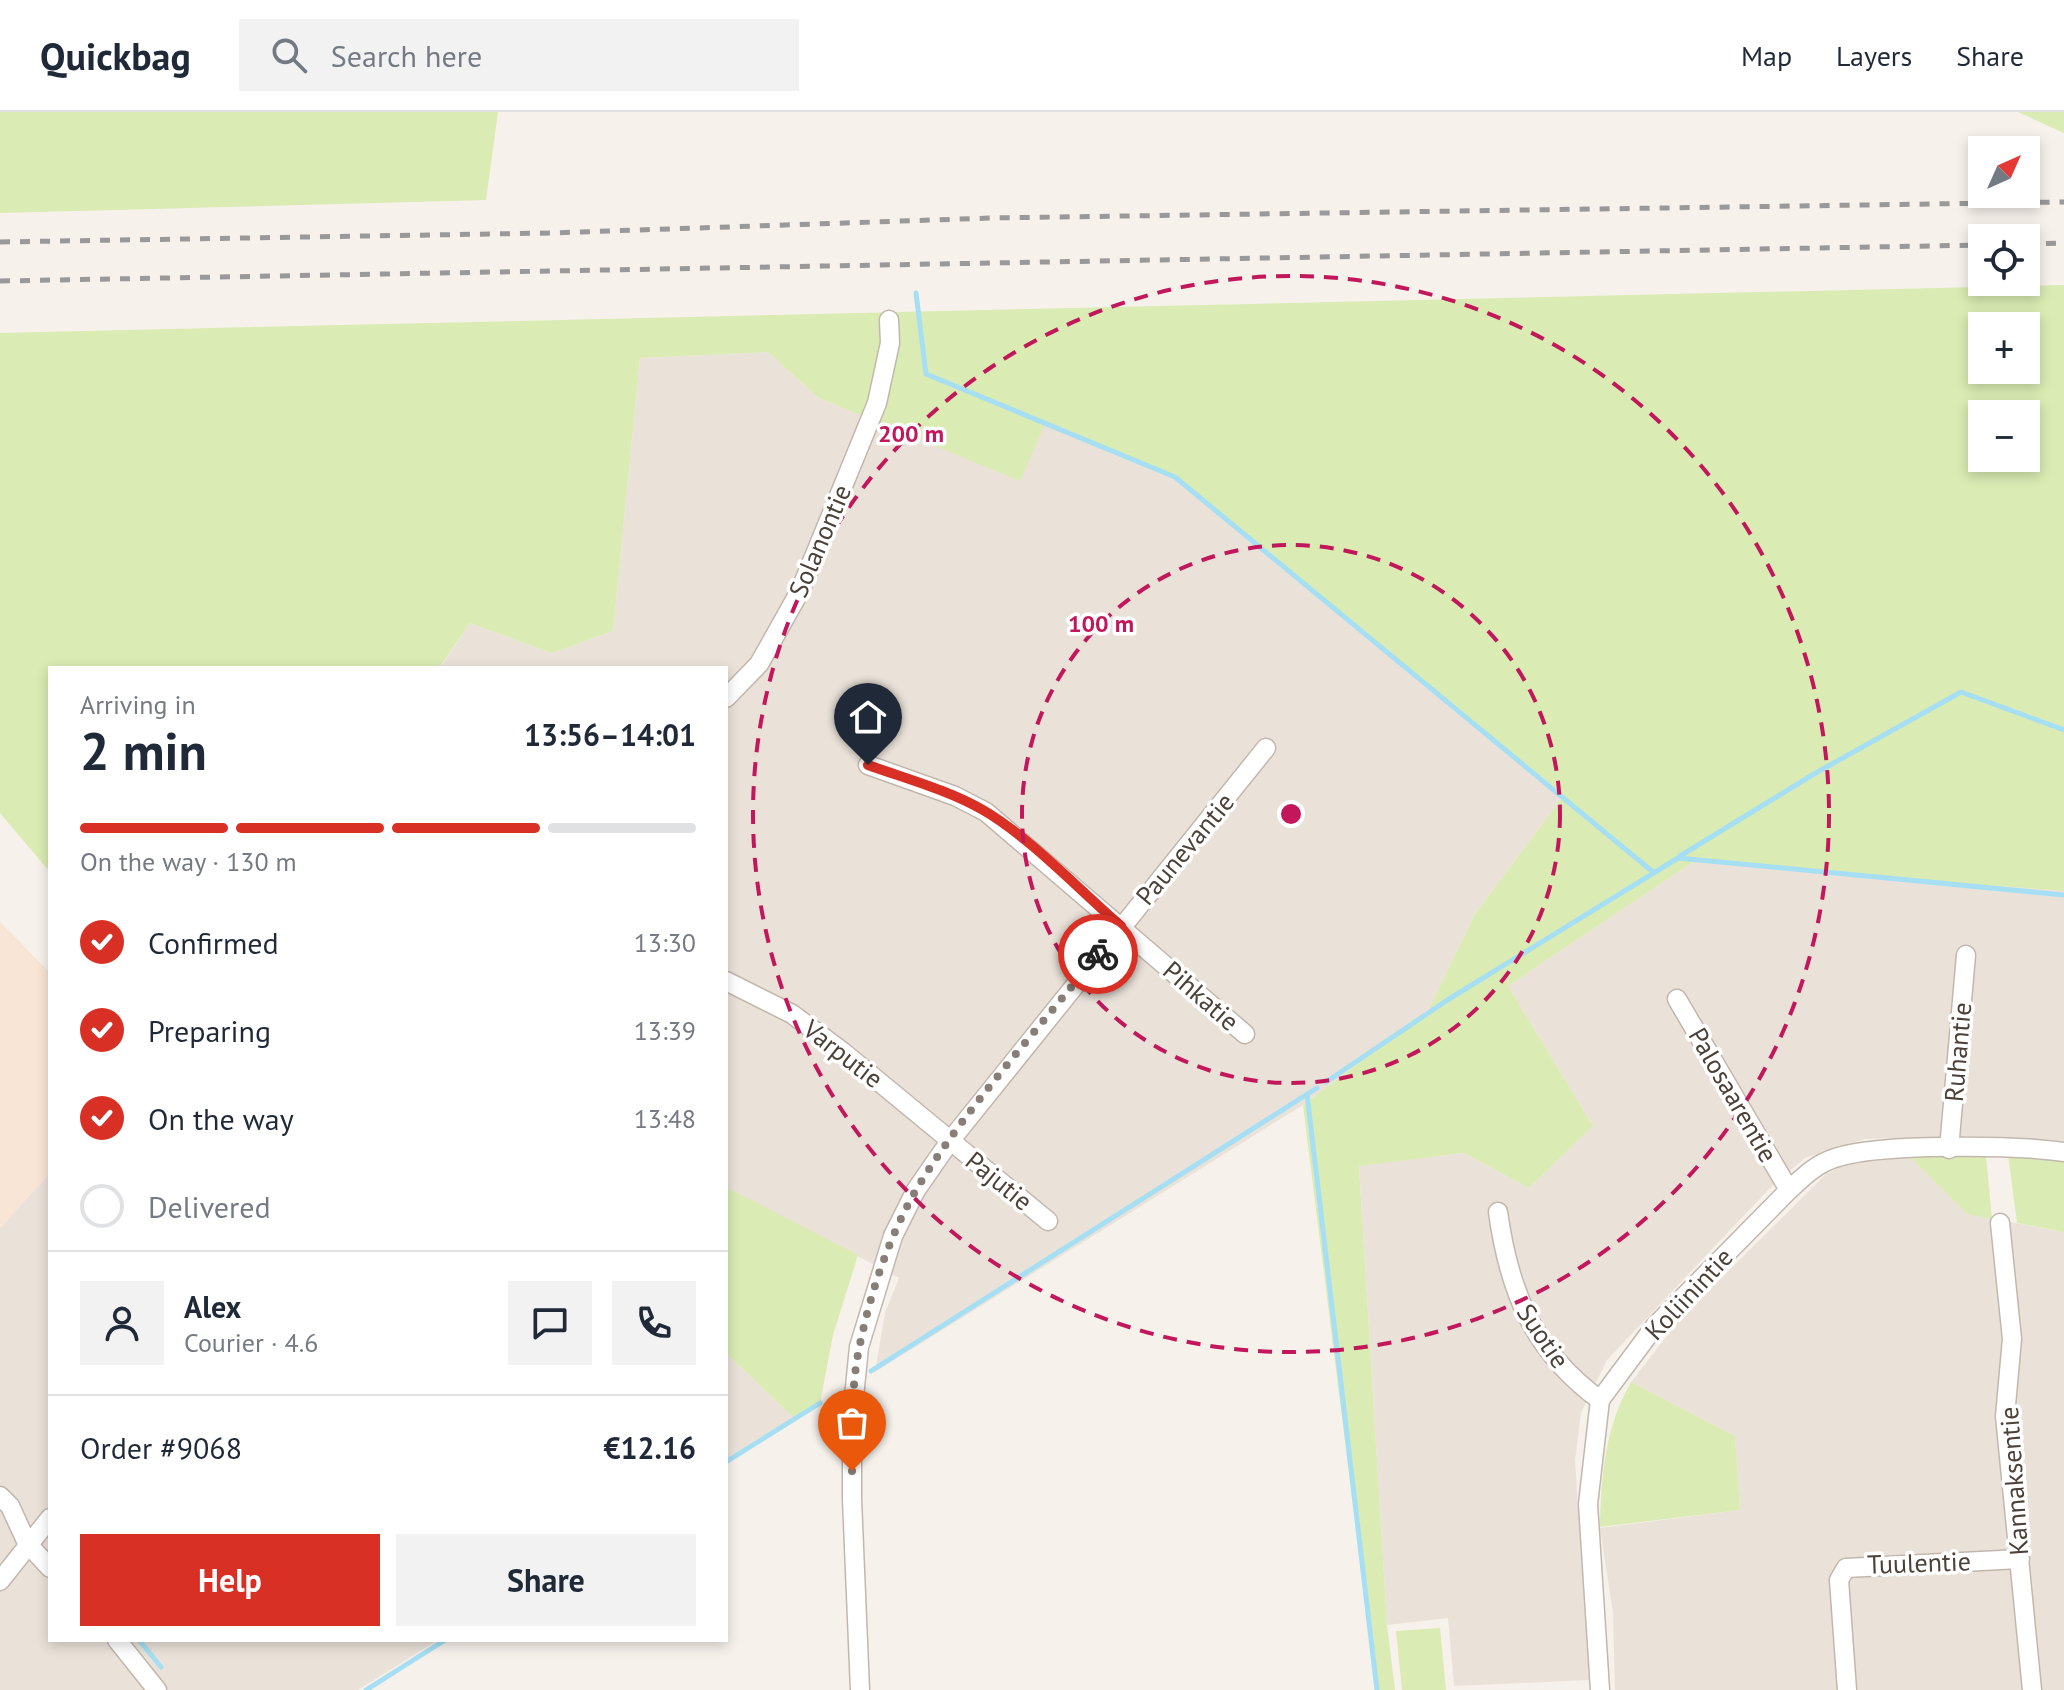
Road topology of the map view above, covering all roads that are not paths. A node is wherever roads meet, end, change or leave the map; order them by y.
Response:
1 (889, 320) dead end
2 (728, 696) edge
3 (1266, 748) dead end
4 (868, 765) dead end
5 (1121, 926) junction
6 (1966, 955) dead end
7 (728, 982) edge
8 (1677, 999) dead end
9 (1245, 1034) dead end
10 (950, 1141) junction
11 (1949, 1149) junction
12 (2064, 1152) edge
13 (1789, 1190) junction
14 (1498, 1212) dead end
15 (1048, 1221) dead end
16 (2000, 1223) dead end
17 (1600, 1400) junction
18 (0, 1496) edge
19 (48, 1520) edge
20 (27, 1543) junction
21 (2020, 1559) junction
22 (48, 1566) edge
23 (0, 1581) edge
24 (119, 1642) edge
25 (157, 1690) edge
26 (860, 1690) edge
27 (1600, 1690) edge
28 (1847, 1690) edge
29 (2032, 1690) edge

1 - 2 street, Solanontie
3 - 5 street, Paunevantie
4 - 5 street, Pihkatie
5 - 9 street, Pihkatie
5 - 10 street, Paunevantie
6 - 11 street, Ruhantie
7 - 10 street, Varputie
8 - 13 street, Palosaarentie
10 - 15 street, Pajutie
10 - 26 street, Paunevantie
11 - 12 street, Koliinintie
11 - 13 street, Koliinintie
13 - 17 street, Koliinintie
14 - 17 street, Suotie
16 - 21 street, Kannaksentie
17 - 27 street
18 - 20 street
19 - 20 street
20 - 22 street
20 - 23 street
21 - 28 street, Tuulentie
21 - 29 street, Kannaksentie
24 - 25 street

